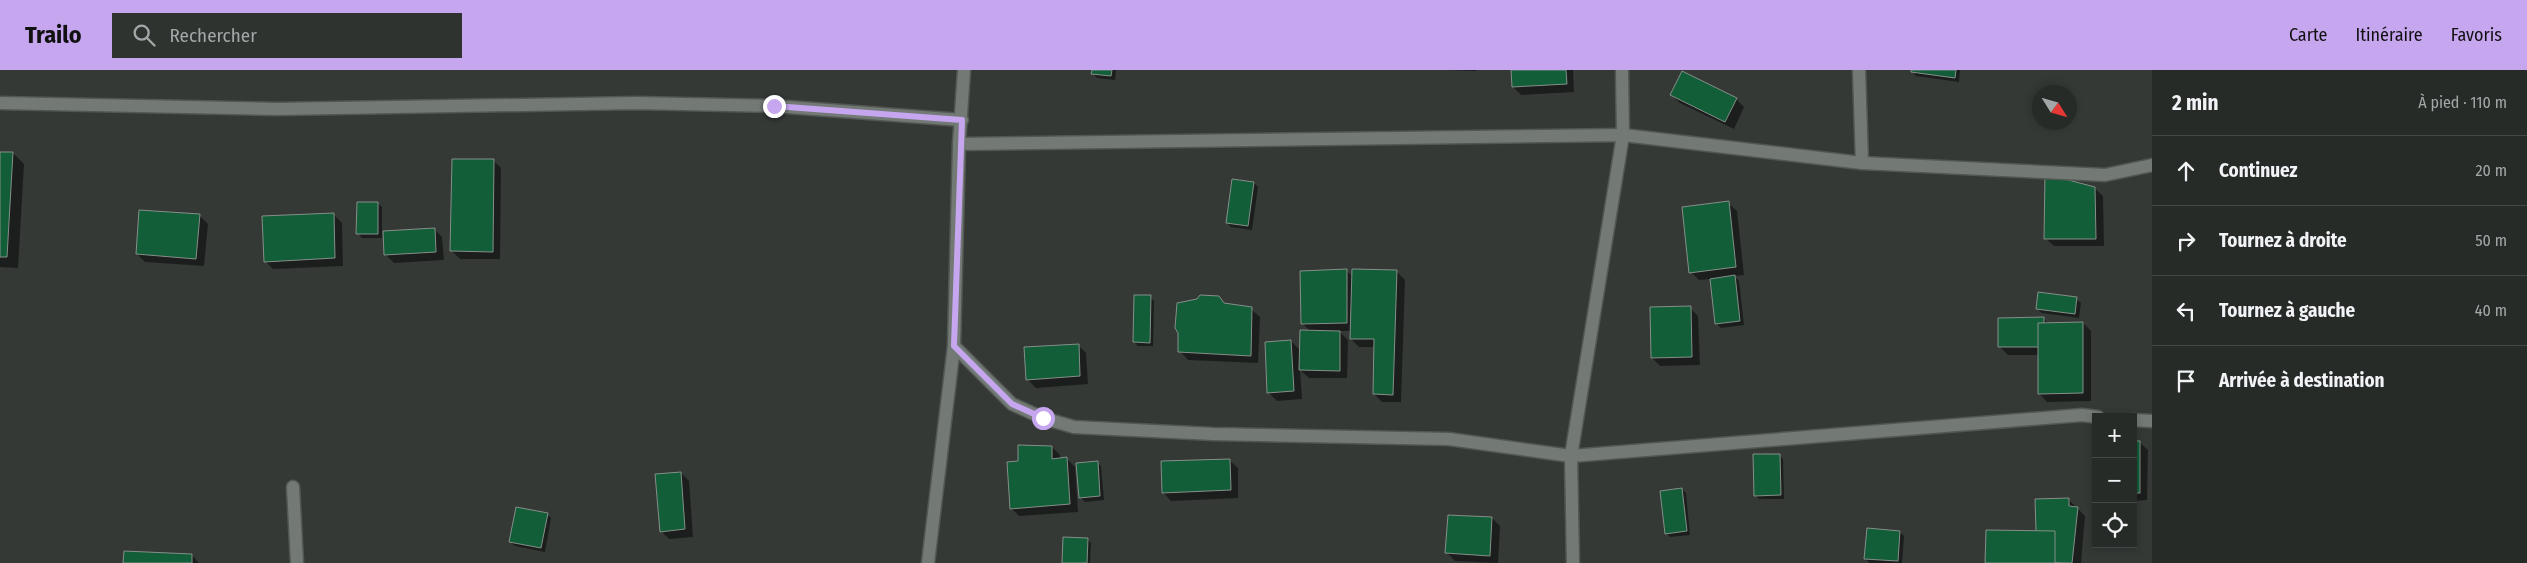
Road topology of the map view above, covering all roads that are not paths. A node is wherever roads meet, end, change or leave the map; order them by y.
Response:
1 (964, 70) edge
2 (1622, 70) edge
3 (1859, 70) edge
4 (0, 102) edge
5 (962, 120) junction
6 (1623, 135) junction
7 (959, 144) junction
8 (1862, 163) junction
9 (2152, 165) edge
10 (954, 346) junction
11 (2092, 416) edge
12 (2137, 420) edge
13 (2152, 421) edge
14 (1571, 456) junction
15 (293, 487) dead end
16 (297, 563) edge
17 (928, 563) edge
18 (1573, 563) edge

1 - 5 street
2 - 6 street
3 - 8 street
4 - 5 street
5 - 7 street
6 - 7 street
6 - 8 street
6 - 14 street
7 - 10 street
8 - 9 street
10 - 14 street
10 - 17 street
11 - 14 street
12 - 13 street
14 - 18 street
15 - 16 street

